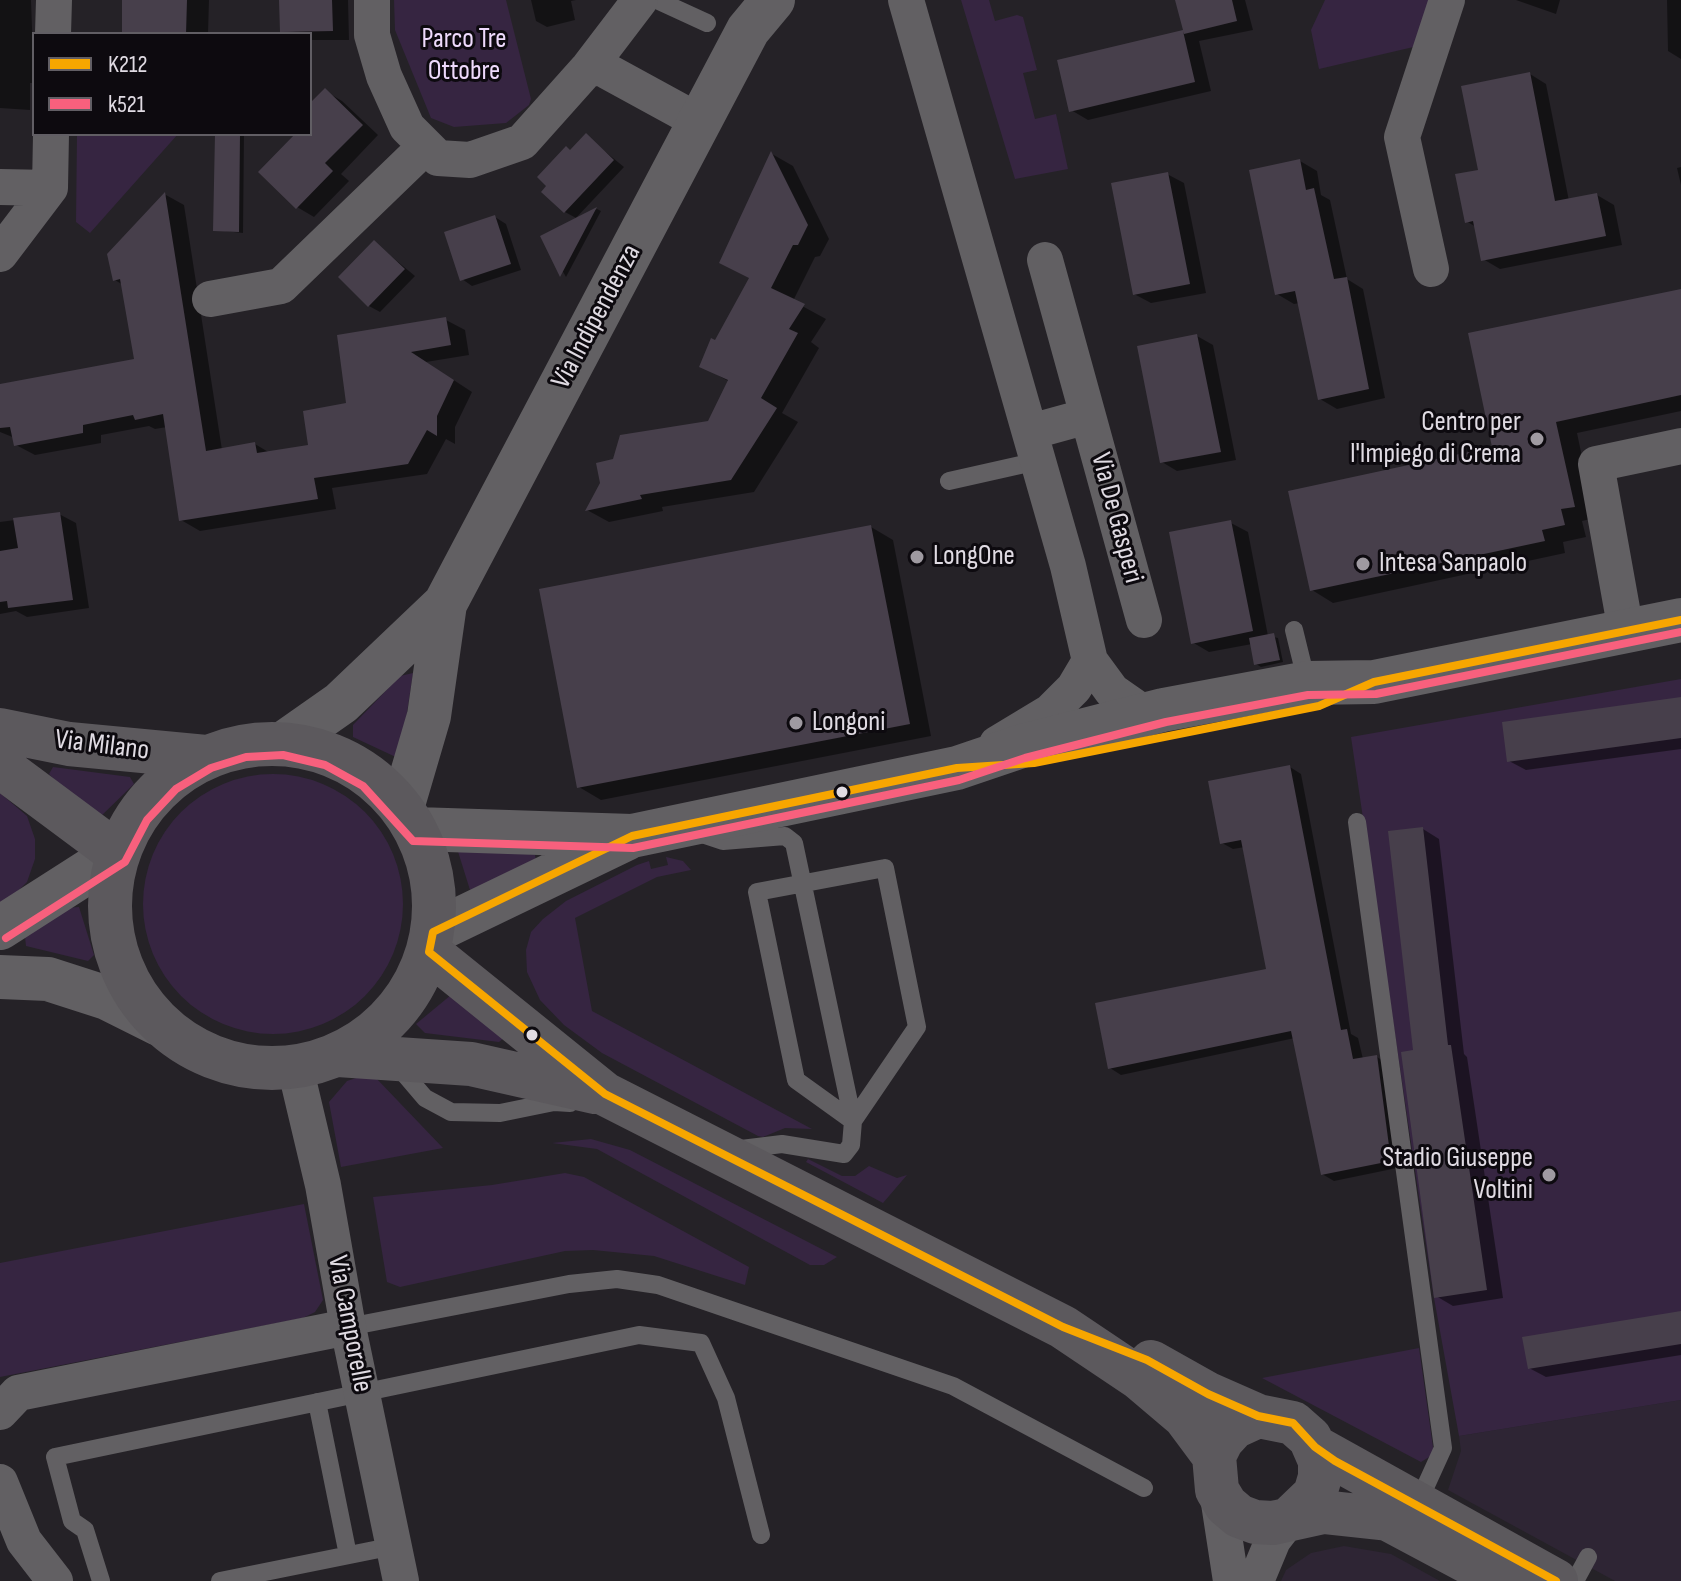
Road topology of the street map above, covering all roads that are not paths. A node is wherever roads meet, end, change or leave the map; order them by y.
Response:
1 (54, 0) edge
2 (372, 0) edge
3 (640, 0) edge
4 (657, 0) edge
5 (906, 0) edge
6 (1447, 0) edge
7 (745, 13) edge
8 (53, 32) edge
9 (589, 67) junction
10 (700, 122) junction
11 (51, 136) edge
12 (425, 147) junction
13 (0, 187) edge
14 (50, 188) junction
15 (0, 254) edge
16 (1045, 260) dead end
17 (1431, 269) dead end
18 (210, 299) dead end
19 (1088, 416) junction
20 (1034, 446) junction
21 (1681, 446) edge
22 (949, 481) dead end
23 (445, 604) junction
24 (1144, 620) dead end
25 (1681, 620) edge
26 (1294, 630) dead end
27 (1626, 631) junction
28 (1090, 661) junction
29 (1374, 682) junction
30 (1307, 683) junction
31 (1145, 714) junction
32 (0, 730) edge
33 (284, 743) junction
34 (206, 757) junction
35 (0, 766) edge
36 (957, 768) junction
37 (409, 819) junction
38 (1357, 822) dead end
39 (677, 826) junction
40 (632, 836) junction
41 (117, 853) junction
42 (802, 884) junction
43 (0, 928) edge
44 (431, 942) junction
45 (0, 977) edge
46 (159, 1024) junction
47 (338, 1055) junction
48 (295, 1067) junction
49 (617, 1100) junction
50 (853, 1121) junction
51 (722, 1151) junction
52 (348, 1327) junction
53 (1063, 1327) junction
54 (362, 1392) junction
55 (317, 1402) junction
56 (1, 1411) edge
57 (1258, 1416) junction
58 (1315, 1447) junction
59 (1216, 1473) junction
60 (0, 1482) edge
61 (1144, 1488) dead end
62 (1417, 1506) junction
63 (1290, 1518) junction
64 (761, 1535) dead end
65 (24, 1541) junction
66 (394, 1546) junction
67 (348, 1555) junction
68 (1572, 1569) edge
69 (30, 1581) edge
70 (55, 1581) edge
71 (101, 1581) edge
72 (220, 1581) edge
73 (401, 1581) edge
74 (1231, 1581) edge
75 (1256, 1581) edge
76 (1504, 1581) edge
77 (1575, 1581) edge

1 - 8 street
2 - 12 street
3 - 9 street
4 - 7 lane
5 - 20 street
6 - 17 street
7 - 10 street, Via Indipendenza
9 - 10 street
9 - 12 street
10 - 23 street, Via Indipendenza
11 - 14 street
12 - 18 street
13 - 14 street
14 - 15 street
16 - 19 street, Via De Gasperi
19 - 20 street, Via De Gasperi
19 - 24 street, Via De Gasperi
20 - 22 lane
20 - 28 street
21 - 27 street
23 - 33 street, Via Indipendenza
23 - 37 street, Via Indipendenza
25 - 27 street
26 - 30 lane
27 - 29 street
28 - 31 street
28 - 36 street
29 - 30 street
29 - 36 street
30 - 31 street
31 - 36 street
32 - 34 main road, Via Milano
33 - 34 main road
33 - 37 main road
34 - 41 main road
35 - 41 main road, Via Milano
36 - 39 street
37 - 40 street
37 - 44 main road
38 - 62 lane
39 - 40 street
39 - 42 lane
40 - 44 street
41 - 43 street
41 - 46 main road
42 - 50 lane
42 - 50 lane
42 - 50 lane
44 - 47 main road
44 - 49 main road
45 - 46 street
46 - 48 main road
47 - 48 main road
47 - 49 main road
48 - 52 street, Via Camporelle
49 - 51 main road
50 - 51 lane
51 - 53 main road
52 - 54 street, Via Camporelle
52 - 56 street
52 - 61 lane
53 - 57 main road
53 - 59 main road
54 - 55 lane
54 - 64 lane
54 - 66 street, Via Camporelle
55 - 67 lane
55 - 71 lane
57 - 58 main road
57 - 59 main road
58 - 62 main road
58 - 63 main road
59 - 63 main road
59 - 74 street
60 - 65 street
62 - 68 main road
63 - 75 street
63 - 76 main road
65 - 69 street
65 - 70 street
66 - 67 lane
66 - 73 street, Via Camporelle
67 - 72 lane
68 - 77 lane

